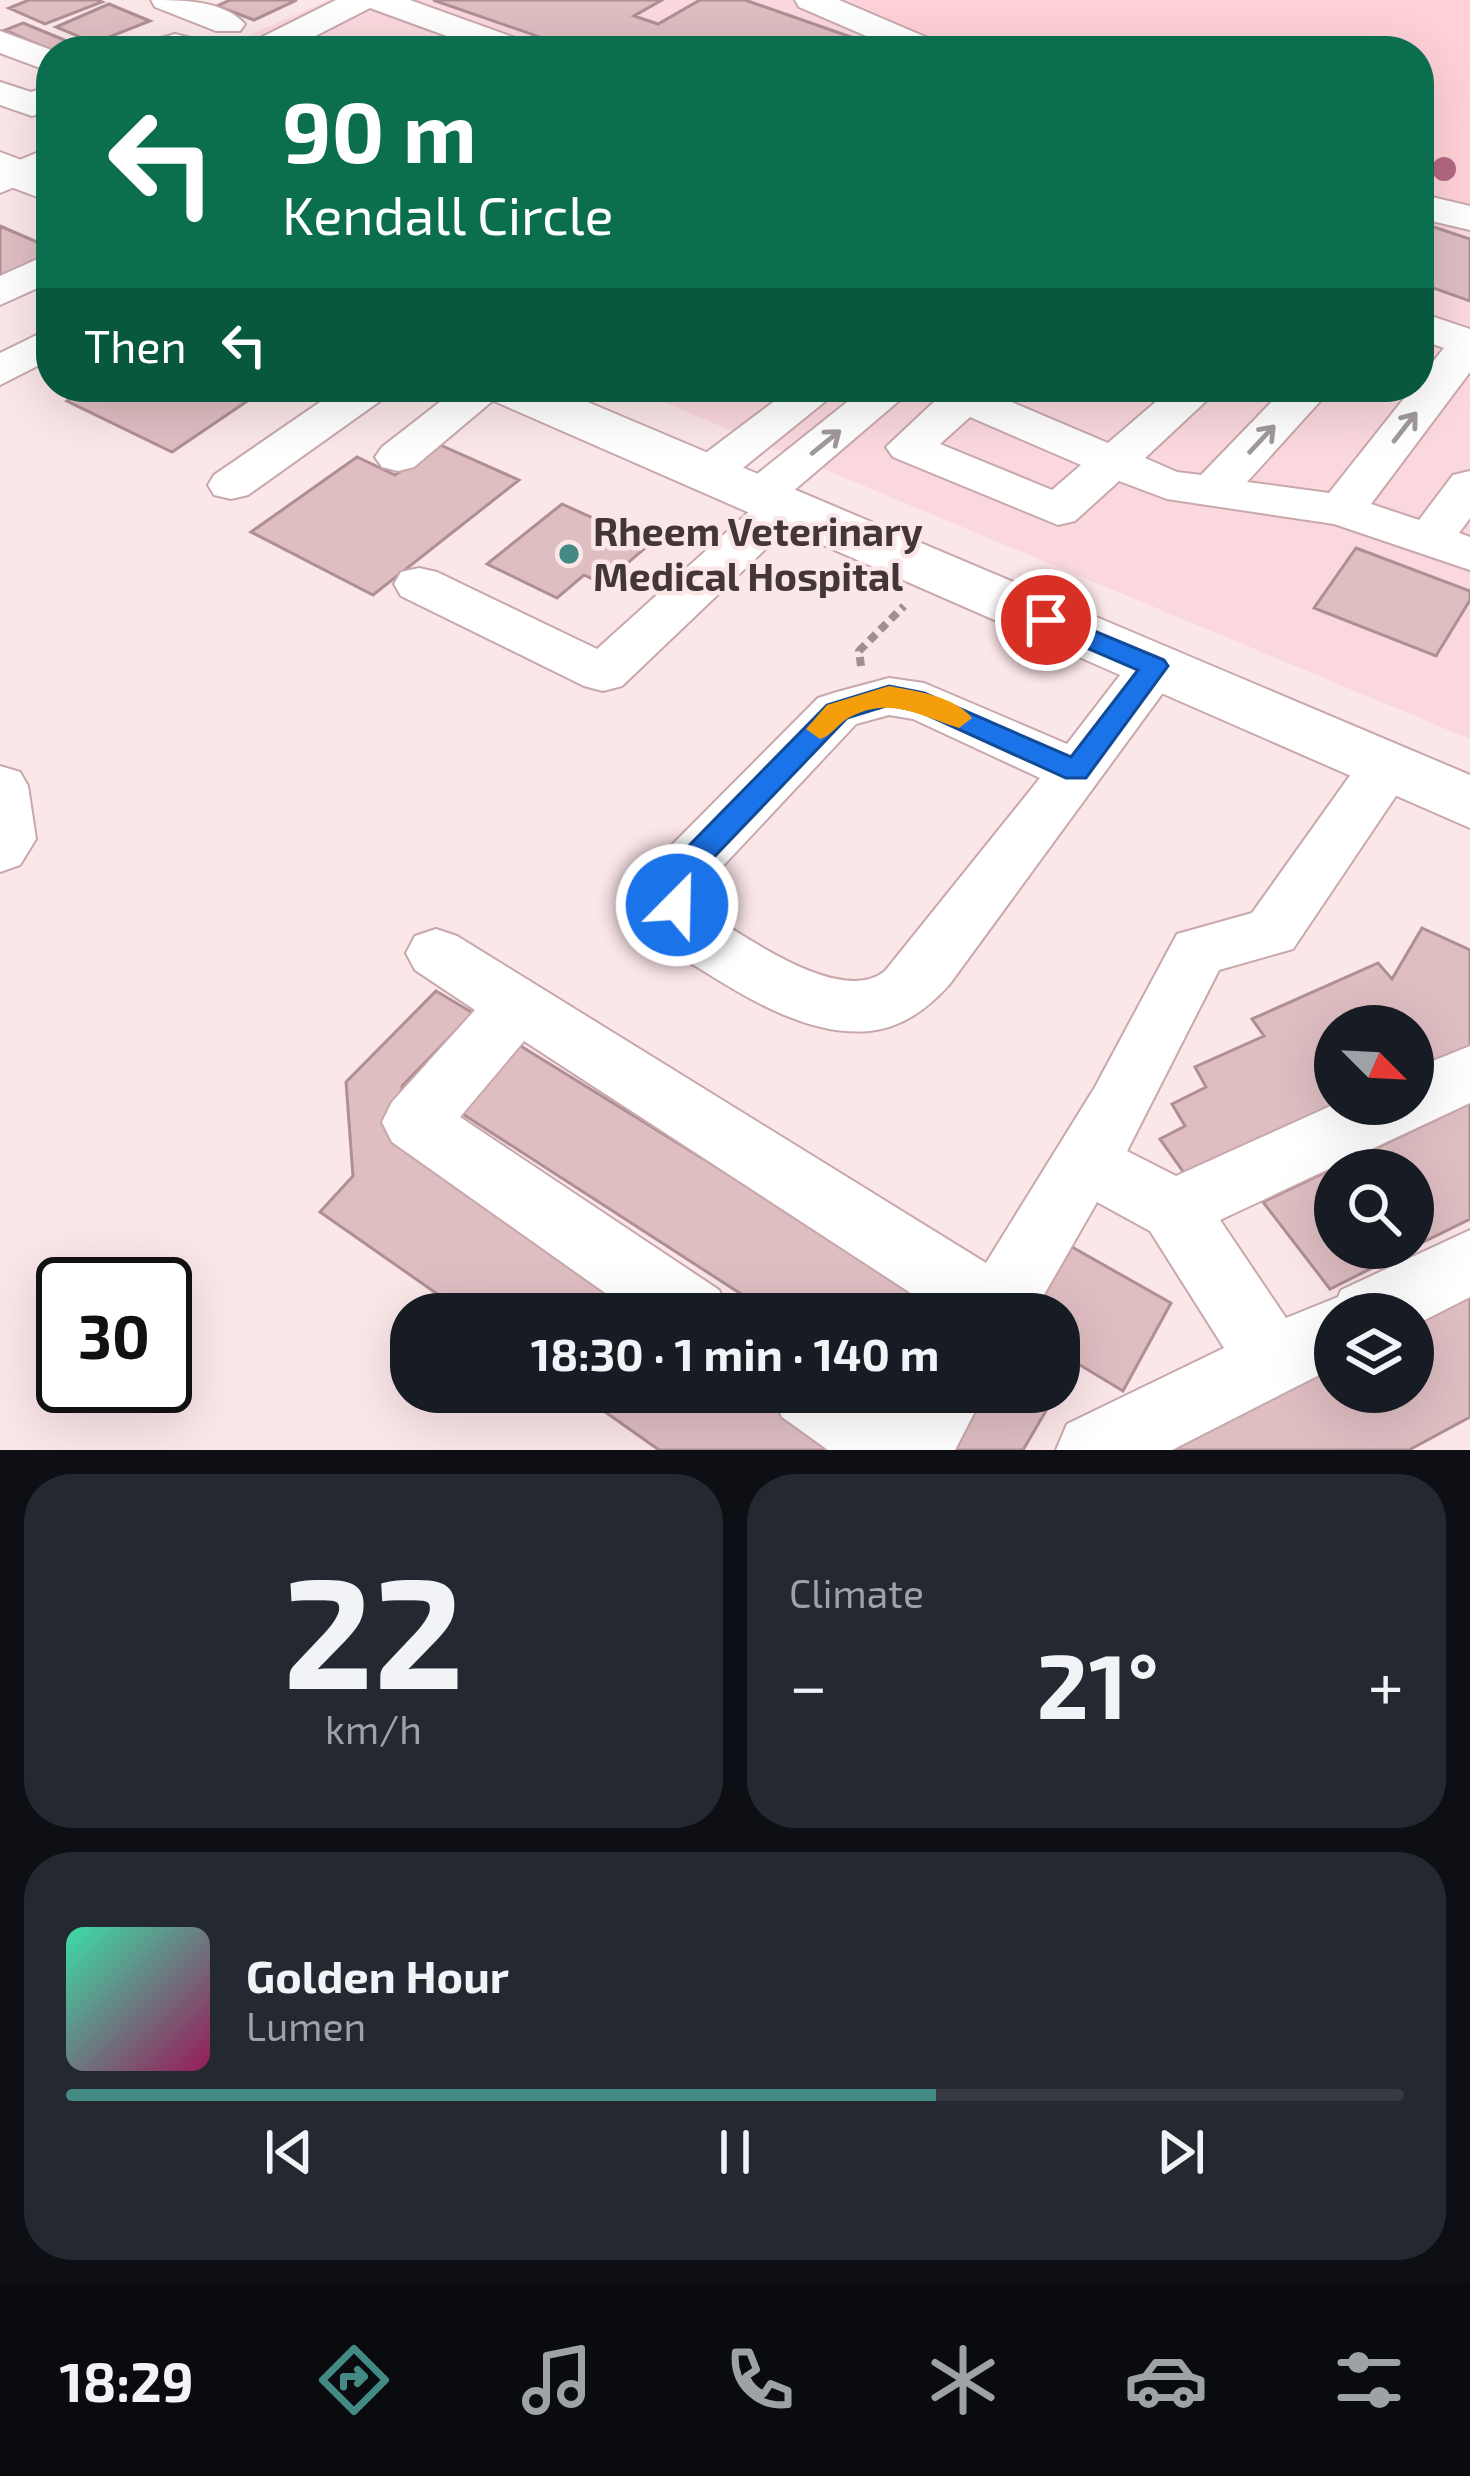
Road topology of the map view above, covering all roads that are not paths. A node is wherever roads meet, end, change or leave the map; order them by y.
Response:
1 (167, 0) edge
2 (811, 0) edge
3 (228, 24) dead end
4 (360, 25) edge
5 (460, 29) junction
6 (318, 36) edge
7 (447, 36) edge
8 (477, 36) edge
9 (895, 36) edge
10 (0, 41) edge
11 (18, 77) edge
12 (36, 104) edge
13 (1434, 210) edge
14 (1470, 218) edge
15 (36, 273) edge
16 (0, 293) edge
17 (1434, 330) edge
18 (1470, 343) edge
19 (36, 350) edge
20 (0, 372) edge
21 (1434, 389) edge
22 (349, 402) edge
23 (496, 402) edge
24 (544, 402) edge
25 (797, 402) edge
26 (873, 402) edge
27 (950, 402) edge
28 (986, 402) edge
29 (1182, 402) edge
30 (1298, 402) edge
31 (1424, 402) edge
32 (398, 457) dead end
33 (1114, 463) junction
34 (231, 485) dead end
35 (1470, 485) edge
36 (750, 492) junction
37 (1212, 492) junction
38 (1340, 510) junction
39 (1450, 547) edge
40 (419, 584) dead end
41 (1155, 666) junction
42 (1386, 767) junction
43 (1076, 771) junction
44 (0, 786) edge
45 (1470, 803) edge
46 (0, 850) edge
47 (436, 953) dead end
48 (518, 1005) junction
49 (1470, 1073) edge
50 (1434, 1089) edge
51 (1356, 1125) edge
52 (1085, 1162) junction
53 (1174, 1209) junction
54 (1470, 1262) edge
55 (663, 1293) edge
56 (966, 1293) edge
57 (1007, 1293) edge
58 (1408, 1293) edge
59 (1304, 1345) edge
60 (838, 1413) edge
61 (936, 1413) edge
62 (892, 1450) edge
63 (914, 1450) edge
64 (1094, 1450) edge

1 - 3 street
2 - 9 street
4 - 5 street
4 - 6 street
5 - 7 street
5 - 8 street
10 - 11 street
11 - 12 street
13 - 14 street
15 - 16 street
17 - 18 street
21 -> 18 street
19 - 20 street
22 - 34 street
23 - 32 street
24 - 36 main road
25 - 36 street
36 -> 26 street
27 - 33 street
28 - 33 street
29 - 33 street
37 -> 30 street
38 -> 31 street
33 - 37 street
35 - 39 street
36 - 40 street
36 - 41 main road
37 - 38 street
38 - 39 street
41 - 42 main road
41 - 43 street
42 - 45 main road
42 - 52 street
43 - 43 street
44 - 46 street
47 - 48 street
48 - 55 street
48 - 56 street
49 - 50 street
51 - 53 street
52 - 53 street
52 - 57 street
53 - 59 street
54 - 58 street
59 - 64 street
60 - 62 street
61 - 63 street

